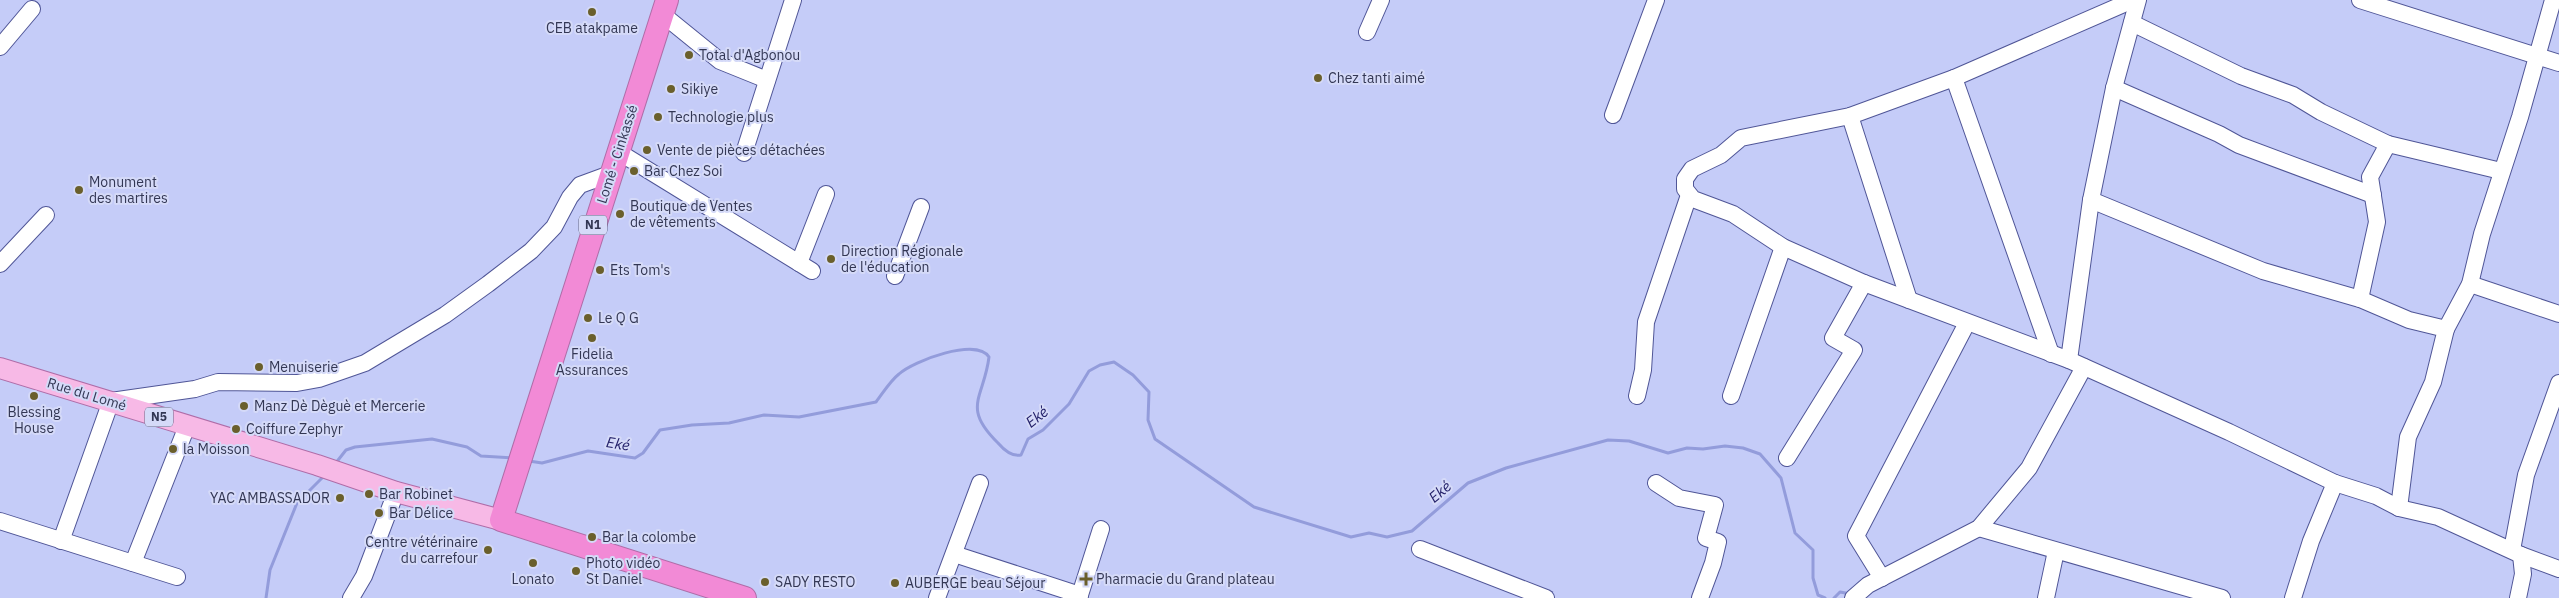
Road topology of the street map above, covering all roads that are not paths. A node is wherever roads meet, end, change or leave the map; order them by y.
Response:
1 (793, 0) edge
2 (1381, 0) edge
3 (1656, 0) edge
4 (2133, 0) edge
5 (2138, 0) edge
6 (2360, 0) edge
7 (2553, 0) edge
8 (664, 7) edge
9 (32, 9) dead end
10 (2132, 23) junction
11 (1366, 32) dead end
12 (0, 46) edge
13 (2538, 55) junction
14 (2559, 63) edge
15 (1954, 78) junction
16 (767, 80) junction
17 (2114, 88) junction
18 (1613, 115) dead end
19 (1850, 116) junction
20 (2388, 144) junction
21 (617, 152) junction
22 (744, 153) dead end
23 (2502, 171) junction
24 (610, 174) junction
25 (826, 194) dead end
26 (2373, 195) junction
27 (1688, 198) dead end
28 (2091, 200) junction
29 (921, 207) dead end
30 (46, 215) dead end
31 (1783, 246) junction
32 (0, 264) edge
33 (895, 276) dead end
34 (1864, 283) junction
35 (2470, 284) junction
36 (2360, 299) junction
37 (1909, 300) junction
38 (2559, 314) edge
39 (1967, 323) junction
40 (2446, 329) junction
41 (2051, 354) junction
42 (2076, 364) junction
43 (0, 368) edge
44 (2559, 383) edge
45 (1636, 396) dead end
46 (1731, 396) dead end
47 (111, 401) junction
48 (187, 426) junction
49 (1787, 458) dead end
50 (980, 483) dead end
51 (1656, 483) dead end
52 (2334, 483) junction
53 (396, 492) junction
54 (2399, 508) junction
55 (500, 520) junction
56 (0, 522) edge
57 (1979, 528) junction
58 (1101, 529) dead end
59 (61, 541) junction
60 (1420, 549) dead end
61 (2056, 551) junction
62 (2516, 552) junction
63 (954, 554) junction
64 (133, 563) junction
65 (2559, 569) edge
66 (177, 577) dead end
67 (1875, 582) junction
68 (2167, 591) edge
69 (1080, 596) edge
70 (351, 598) edge
71 (745, 598) edge
72 (937, 598) edge
73 (1546, 598) edge
74 (1700, 598) edge
75 (1854, 598) edge
76 (2046, 598) edge
77 (2222, 598) edge
78 (2293, 598) edge
79 (2518, 598) edge

1 - 16 street
2 - 11 street
3 - 18 street
4 - 15 street
5 - 10 street
6 - 13 street
7 - 13 street
8 - 16 street
8 - 21 highway, Lomé - Cinkassé / N1
9 - 12 street
10 - 17 street
10 - 20 street
13 - 14 street
13 - 23 street
15 - 19 street
15 - 41 street
16 - 22 street
17 - 26 street
17 - 28 street
19 - 31 street
19 - 37 street
20 - 23 street
20 - 26 street
21 - 24 highway, Lomé - Cinkassé / N1
21 - 25 street
23 - 35 street
24 - 47 street
24 - 55 highway, Lomé - Cinkassé / N1
26 - 36 street
27 - 45 street
28 - 36 street
28 - 42 street
29 - 33 street
30 - 32 street
31 - 34 street
31 - 46 street
34 - 37 street
34 - 49 street
35 - 38 street
35 - 40 street
36 - 40 street
37 - 39 street
39 - 41 street
39 - 67 street
40 - 54 street
41 - 42 street
42 - 52 street
42 - 57 street
43 - 47 main road, Rue du Lomé / N5
44 - 62 street
47 - 48 main road, Rue du Lomé / N5
47 - 59 street
48 - 53 main road, Rue du Lomé / N5
48 - 64 street
50 - 63 street
51 - 74 street
52 - 54 street
52 - 78 street
53 - 55 main road, N5
53 - 70 street
54 - 62 street
55 - 71 highway
56 - 59 street
57 - 61 street
57 - 67 street
58 - 69 street
59 - 64 street
60 - 73 street
61 - 68 street
61 - 76 street
62 - 65 street
62 - 79 street
63 - 69 street
63 - 72 street
64 - 66 street
67 - 75 street
68 - 77 street

